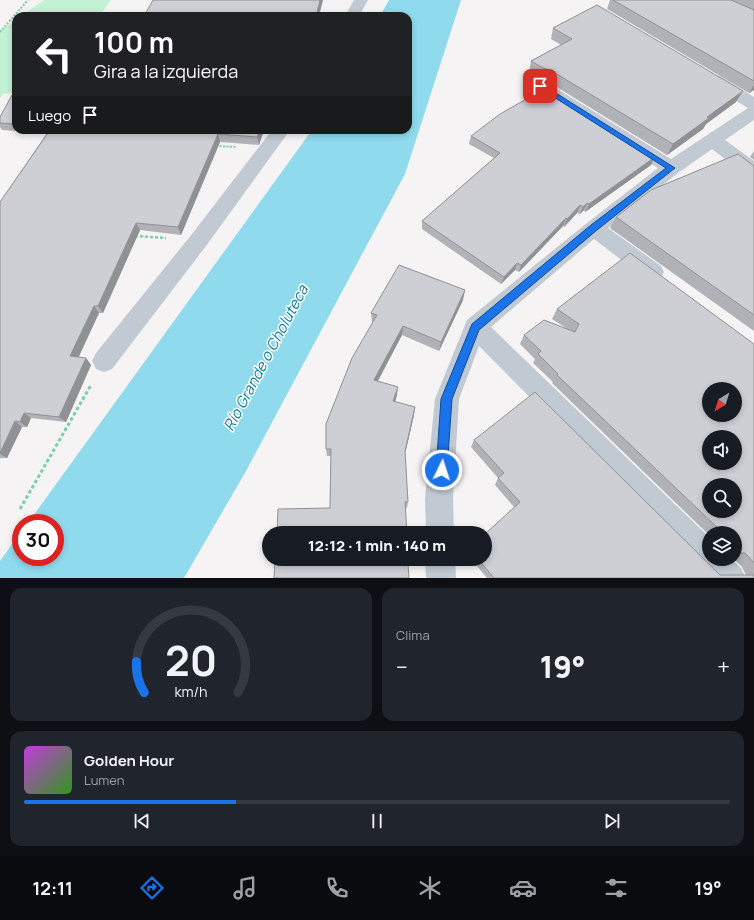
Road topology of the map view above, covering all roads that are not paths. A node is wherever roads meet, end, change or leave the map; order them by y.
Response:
1 (361, 0) edge
2 (354, 12) edge
3 (701, 72) edge
4 (540, 86) dead end
5 (754, 104) edge
6 (754, 112) edge
7 (278, 134) edge
8 (713, 140) junction
9 (672, 168) junction
10 (754, 171) edge
11 (594, 228) junction
12 (671, 284) edge
13 (475, 327) junction
14 (104, 361) road end
15 (440, 526) edge
16 (702, 550) edge
17 (440, 566) edge
18 (718, 566) edge
19 (441, 578) edge
20 (731, 578) edge

1 - 2 street
3 - 5 street
4 - 9 street
6 - 8 street
7 - 14 street
8 - 9 street
8 - 10 street
9 - 11 street
11 - 12 street
11 - 13 street
13 - 15 street
13 - 16 street
17 - 19 street
18 - 20 street

